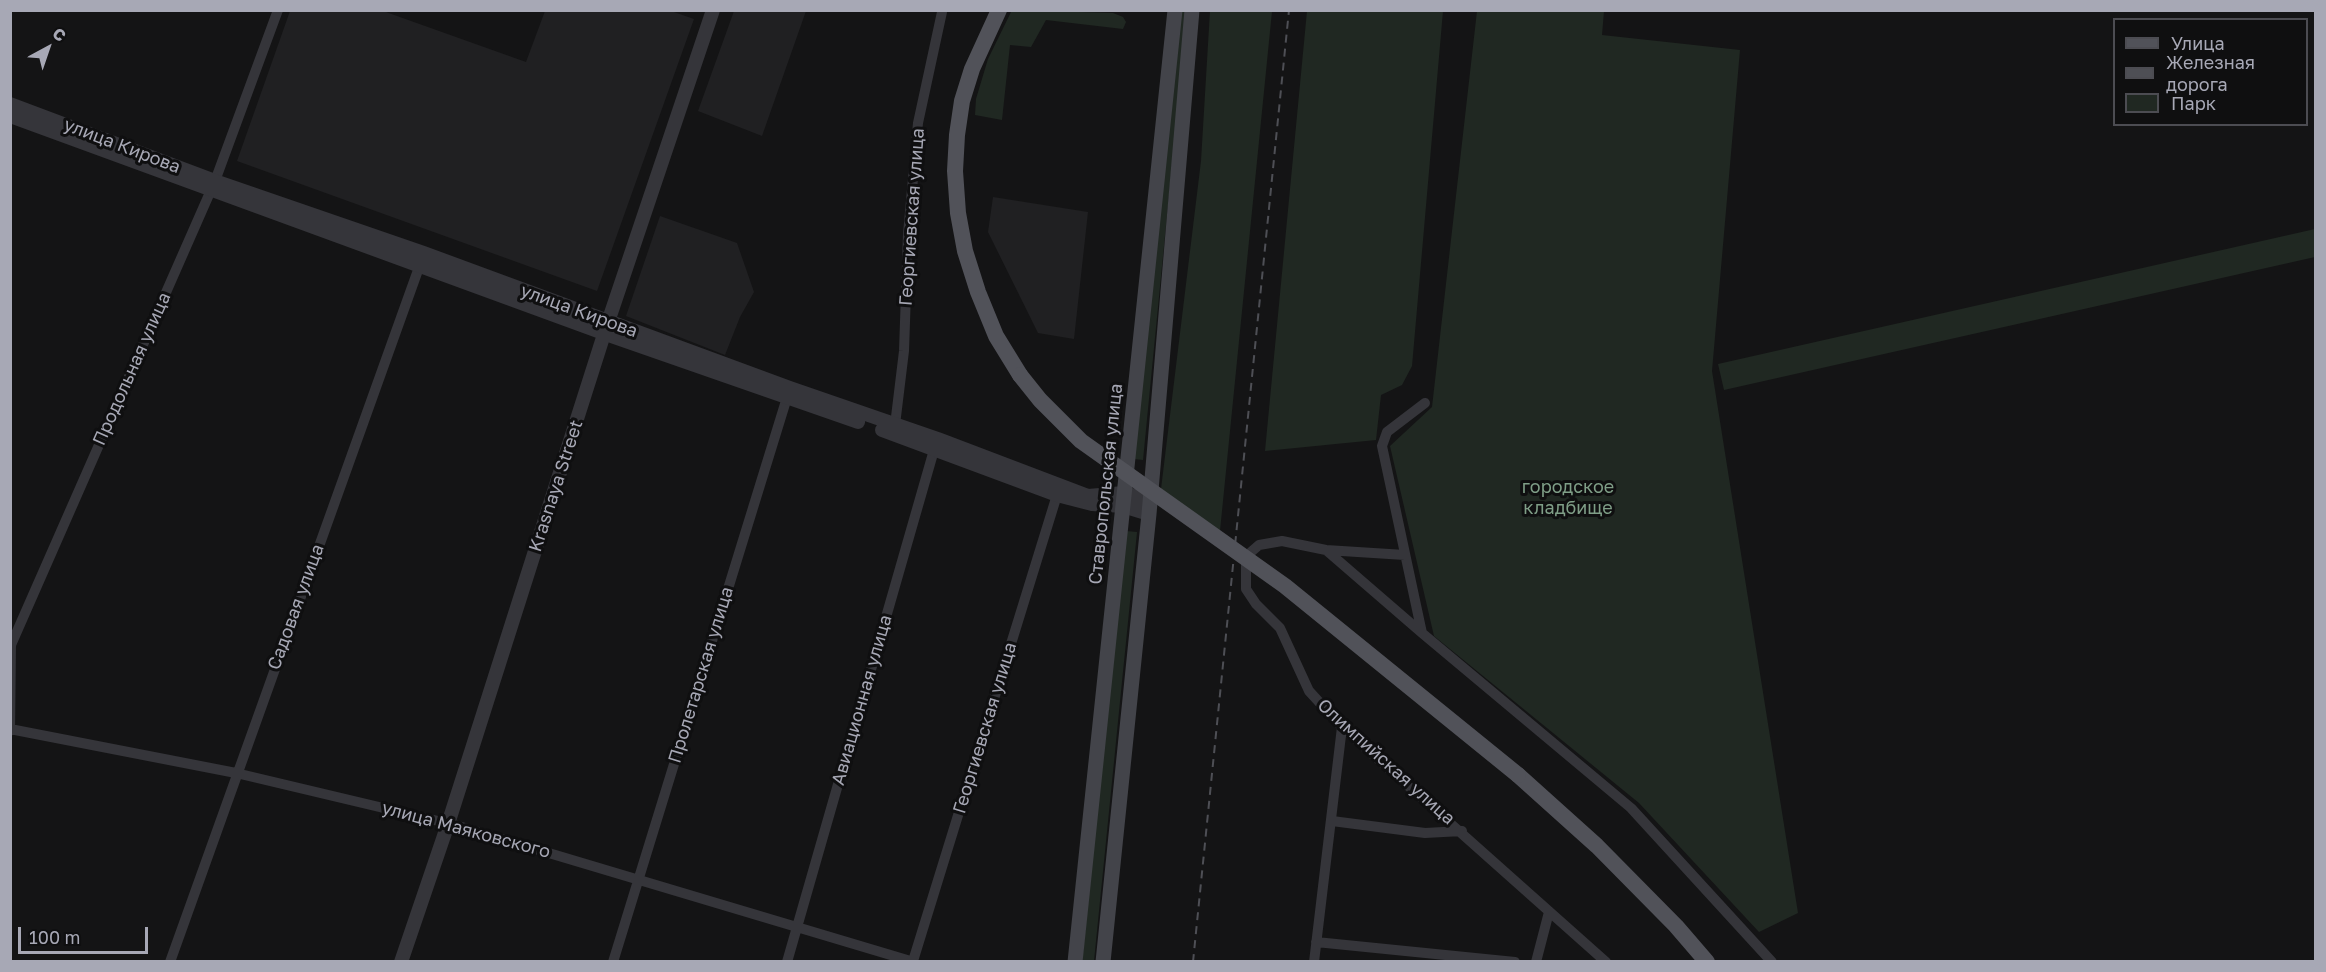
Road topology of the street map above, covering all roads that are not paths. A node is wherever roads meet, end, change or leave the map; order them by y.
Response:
1 (278, 10) edge
2 (713, 10) edge
3 (999, 10) edge
4 (1175, 10) edge
5 (1192, 10) edge
6 (942, 12) edge
7 (10, 104) edge
8 (10, 116) edge
9 (213, 186) junction
10 (422, 259) junction
11 (606, 327) junction
12 (789, 393) junction
13 (1425, 403) dead end
14 (895, 425) junction
15 (936, 444) junction
16 (1057, 495) junction
17 (1124, 500) junction
18 (1150, 507) junction
19 (1326, 550) junction
20 (1405, 555) junction
21 (1422, 633) junction
22 (1342, 727) junction
23 (11, 730) edge
24 (236, 773) junction
25 (1332, 821) junction
26 (448, 824) junction
27 (1462, 831) junction
28 (638, 878) junction
29 (1549, 912) junction
30 (798, 926) junction
31 (1316, 942) junction
32 (1431, 958) edge
33 (913, 961) edge
34 (170, 962) edge
35 (401, 962) edge
36 (613, 962) edge
37 (787, 962) edge
38 (1075, 962) edge
39 (1103, 962) edge
40 (1314, 962) edge
41 (1515, 962) edge
42 (1536, 962) edge
43 (1606, 962) edge
44 (1707, 962) edge
45 (1772, 962) edge

1 - 9 street, Продольная улица
2 - 11 street, Krasnaya Street
3 - 44 main road, bridge
4 - 17 main road, Ставропольская улица
5 - 18 main road
6 - 14 street, Георгиевская улица
7 - 9 street, улица Кирова
8 - 9 street, улица Кирова
9 - 10 street, улица Кирова
9 - 23 street, Продольная улица
10 - 11 street, улица Кирова
10 - 24 street, Садовая улица
11 - 12 street, улица Кирова
11 - 26 street, Krasnaya Street
12 - 14 street, улица Кирова
12 - 15 street, улица Кирова
12 - 28 street, Пролетарская улица
13 - 20 street
14 - 15 street, улица Кирова
15 - 16 street, улица Кирова
15 - 17 street, улица Кирова
15 - 30 street, Авиационная улица
16 - 17 street, улица Кирова
16 - 33 street, Георгиевская улица
17 - 18 street, улица Кирова
17 - 38 main road, Ставропольская улица
18 - 39 main road
19 - 20 street
19 - 21 street
19 - 22 street, Олимпийская улица
20 - 21 street
21 - 45 street
22 - 25 street
22 - 27 street, Олимпийская улица
23 - 24 street, улица Маяковского
24 - 26 street, улица Маяковского
24 - 34 street, Садовая улица
25 - 27 street, Олимпийская улица
25 - 31 street
26 - 28 street, улица Маяковского
26 - 35 street, Krasnaya Street
27 - 29 street, Олимпийская улица
28 - 30 street, улица Маяковского
28 - 36 street, Пролетарская улица
29 - 42 street
29 - 43 street, Олимпийская улица
30 - 33 street, улица Маяковского
30 - 37 street, Авиационная улица
31 - 32 street
31 - 40 street
32 - 41 street

